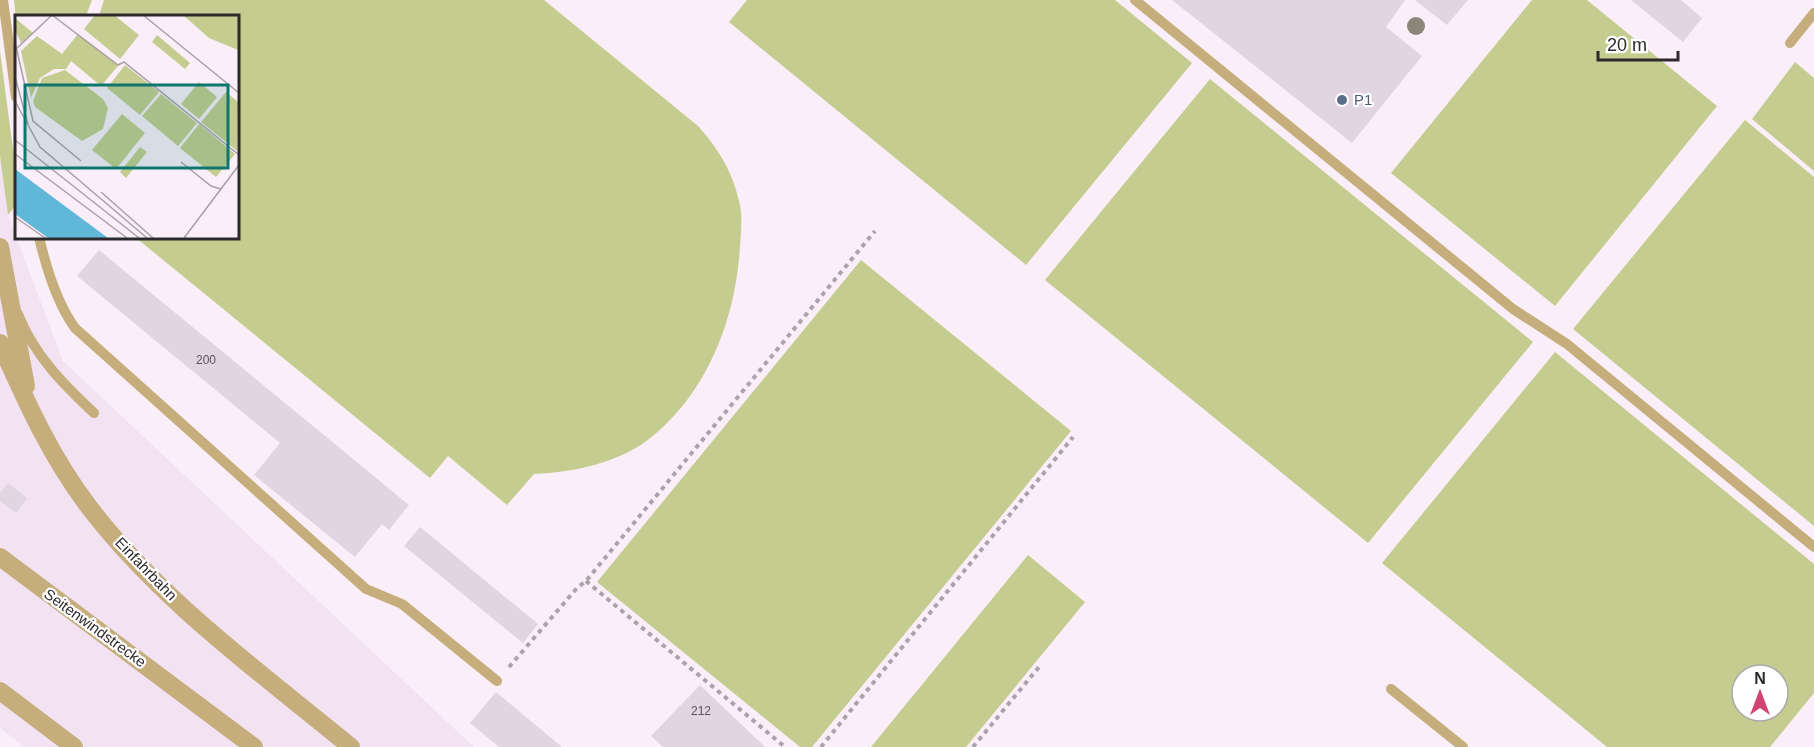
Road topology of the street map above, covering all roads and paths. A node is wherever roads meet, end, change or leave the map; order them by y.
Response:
1 (3, 0) edge
2 (1135, 0) edge
3 (1814, 13) edge
4 (1790, 43) dead end
5 (15, 90) edge
6 (875, 231) dead end
7 (39, 238) edge
8 (0, 247) edge
9 (7, 286) junction
10 (0, 343) edge
11 (94, 413) dead end
12 (32, 417) junction
13 (1073, 437) dead end
14 (1814, 547) edge
15 (0, 557) edge
16 (586, 581) junction
17 (1039, 667) dead end
18 (497, 681) joint
19 (1391, 689) dead end
20 (0, 691) edge
21 (74, 747) edge
22 (254, 747) edge
23 (351, 747) edge
24 (785, 747) edge
25 (820, 747) edge
26 (973, 747) edge
27 (1463, 747) edge

1 - 5 lane
2 - 14 lane
3 - 4 lane
6 - 16 path
7 - 18 lane
8 - 9 street
9 - 11 lane
9 - 12 street
10 - 12 street, Einfahrbahn
12 - 23 street, Einfahrbahn
13 - 25 path
15 - 22 street, Seitenwindstrecke
16 - 18 path
16 - 24 path
17 - 26 path
19 - 27 lane
20 - 21 street

